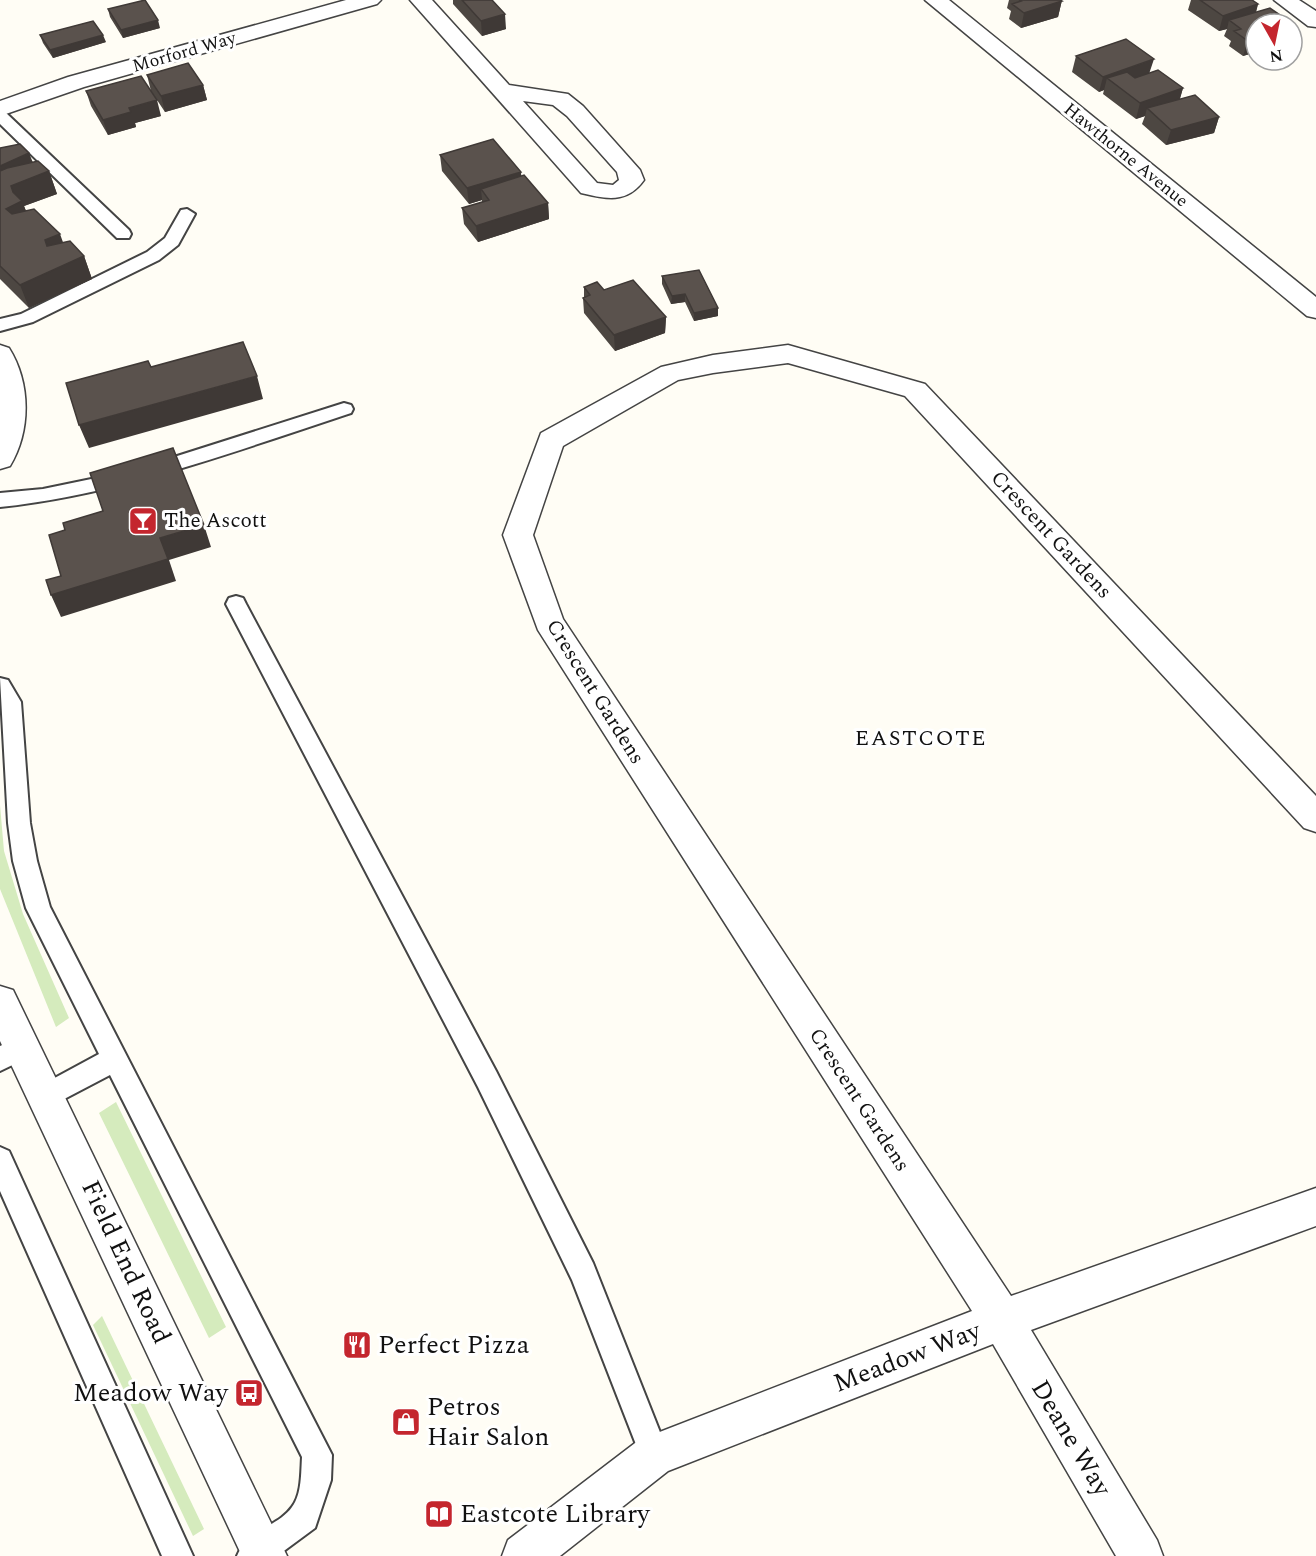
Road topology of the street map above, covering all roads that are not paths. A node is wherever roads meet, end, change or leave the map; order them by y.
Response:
1 (370, 0) edge
2 (421, 0) edge
3 (936, 0) edge
4 (1285, 0) edge
5 (1316, 21) edge
6 (503, 91) junction
7 (0, 109) edge
8 (0, 115) edge
9 (187, 214) dead end
10 (123, 234) dead end
11 (1316, 310) edge
12 (0, 325) edge
13 (0, 354) edge
14 (344, 409) dead end
15 (0, 459) edge
16 (0, 500) edge
17 (236, 604) dead end
18 (0, 686) edge
19 (1316, 818) edge
20 (0, 1002) edge
21 (11, 1054) edge
22 (113, 1060) junction
23 (47, 1096) junction
24 (0, 1160) edge
25 (1316, 1207) edge
26 (1002, 1320) junction
27 (654, 1455) junction
28 (259, 1554) edge
29 (178, 1556) edge
30 (524, 1556) edge
31 (1141, 1556) edge

1 - 7 street, Morford Way
2 - 6 street
3 - 11 street, Hawthorne Avenue
4 - 5 street
6 - 6 street
8 - 10 lane
9 - 12 lane
13 - 15 street
14 - 16 lane
17 - 27 lane
18 - 22 lane
19 - 26 street, Crescent Gardens
20 - 21 street, Field End Road
21 - 23 street, Field End Road
22 - 23 lane
22 - 28 lane
23 - 28 street, Field End Road
24 - 29 lane
25 - 26 street, Meadow Way
26 - 27 street, Meadow Way
26 - 31 street, Deane Way
27 - 30 street, Meadow Way

